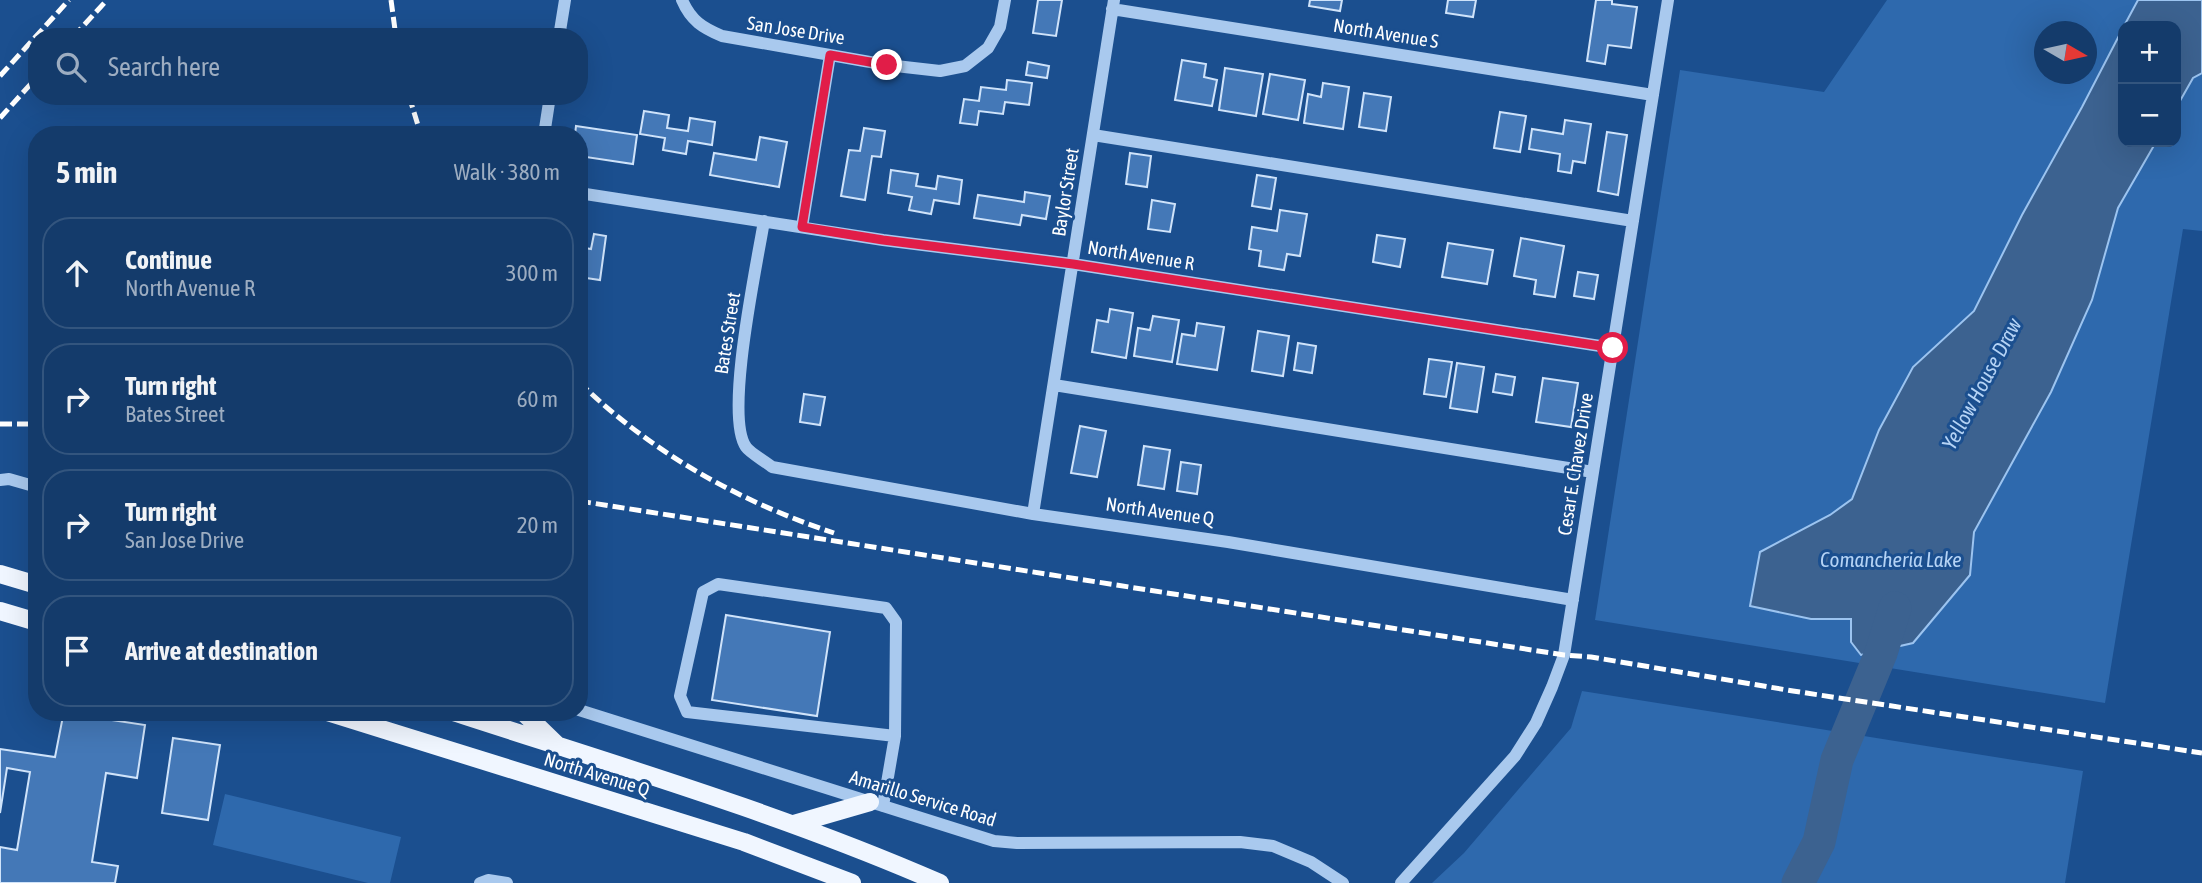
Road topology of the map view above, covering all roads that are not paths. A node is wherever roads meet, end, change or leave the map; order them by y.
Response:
1 (565, 0) edge
2 (681, 0) edge
3 (1005, 0) edge
4 (1668, 0) edge
5 (1113, 5) edge
6 (560, 28) edge
7 (830, 55) junction
8 (1653, 95) junction
9 (549, 105) edge
10 (545, 126) edge
11 (1093, 135) junction
12 (588, 194) edge
13 (764, 221) junction
14 (1633, 221) junction
15 (802, 227) junction
16 (1073, 264) junction
17 (1613, 348) junction
18 (1054, 385) junction
19 (747, 449) joint
20 (1593, 472) junction
21 (0, 480) edge
22 (28, 485) edge
23 (1033, 514) junction
24 (0, 574) edge
25 (28, 583) edge
26 (1573, 600) junction
27 (0, 611) edge
28 (28, 619) edge
29 (588, 712) edge
30 (356, 721) edge
31 (481, 721) edge
32 (533, 721) edge
33 (895, 736) junction
34 (559, 746) junction
35 (877, 804) junction
36 (794, 824) junction
37 (1328, 877) edge
38 (480, 883) edge
39 (507, 883) edge
40 (852, 883) edge
41 (940, 883) edge
42 (1343, 883) edge
43 (1401, 883) edge

1 - 6 street
2 - 7 street, San Jose Drive
3 - 7 street, San Jose Drive
4 - 8 street, Cesar E. Chavez Drive
5 - 8 street, North Avenue S
5 - 11 street, Baylor Street
7 - 15 street
8 - 14 street, Cesar E. Chavez Drive
9 - 10 street
11 - 14 street
11 - 16 street, Baylor Street
12 - 13 street, North Avenue R
13 - 15 street, North Avenue R
13 - 19 street, Bates Street
14 - 17 street, Cesar E. Chavez Drive
15 - 16 street, North Avenue R
16 - 17 street, North Avenue R
16 - 18 street, Baylor Street
17 - 20 street, Cesar E. Chavez Drive
18 - 20 street
18 - 23 street, Baylor Street
19 - 23 street, North Avenue Q
20 - 26 street, Cesar E. Chavez Drive
21 - 22 street
23 - 26 street, North Avenue Q
24 - 25 main road
26 - 43 street, Cesar E. Chavez Drive
27 - 28 main road
29 - 35 street, Amarillo Service Road
30 - 40 main road, North Avenue Q
31 - 34 main road, North Avenue Q
32 - 34 main road
33 - 33 street
33 - 35 street
34 - 36 main road, North Avenue Q
35 - 36 main road
35 - 37 street, Amarillo Service Road
36 - 41 main road, North Avenue Q
37 - 42 street, Amarillo Service Road
38 - 39 street

